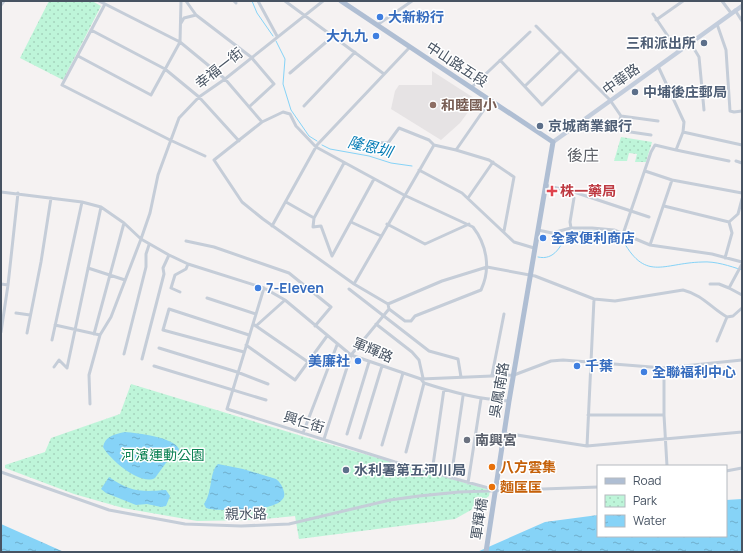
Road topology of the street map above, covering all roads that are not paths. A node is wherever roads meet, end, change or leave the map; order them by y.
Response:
1 (4, 1) edge
2 (99, 1) edge
3 (181, 1) edge
4 (186, 1) edge
5 (258, 1) edge
6 (285, 1) edge
7 (323, 1) edge
8 (340, 1) edge
9 (412, 1) edge
10 (683, 1) edge
11 (722, 1) edge
12 (105, 4) junction
13 (1, 5) edge
14 (742, 6) edge
15 (733, 12) junction
16 (653, 14) dead end
17 (196, 15) junction
18 (305, 15) junction
19 (656, 20) junction
20 (742, 20) edge
21 (180, 23) junction
22 (717, 24) junction
23 (377, 25) junction
24 (536, 26) dead end
25 (91, 30) junction
26 (530, 32) dead end
27 (277, 36) junction
28 (332, 37) junction
29 (180, 42) junction
30 (690, 42) junction
31 (409, 48) junction
32 (678, 51) junction
33 (355, 52) junction
34 (560, 52) junction
35 (78, 56) junction
36 (251, 57) junction
37 (500, 60) junction
38 (658, 66) junction
39 (165, 69) junction
40 (578, 70) junction
41 (290, 73) dead end
42 (384, 74) junction
43 (225, 79) junction
44 (525, 86) junction
45 (472, 87) junction
46 (199, 97) junction
47 (610, 100) junction
48 (490, 101) junction
49 (304, 106) dead end
50 (249, 107) junction
51 (704, 110) dead end
52 (742, 111) edge
53 (621, 116) junction
54 (658, 121) dead end
55 (262, 122) junction
56 (683, 132) junction
57 (651, 135) dead end
58 (170, 140) junction
59 (239, 141) junction
60 (364, 142) dead end
61 (553, 142) junction
62 (434, 145) junction
63 (742, 145) edge
64 (316, 147) junction
65 (456, 150) junction
66 (676, 150) junction
67 (205, 156) dead end
68 (729, 161) dead end
69 (493, 162) junction
70 (736, 162) dead end
71 (344, 163) junction
72 (742, 163) edge
73 (420, 170) junction
74 (645, 171) junction
75 (374, 179) junction
76 (672, 180) junction
77 (544, 185) junction
78 (1, 192) edge
79 (18, 193) junction
80 (742, 193) edge
81 (404, 195) junction
82 (51, 198) junction
83 (468, 198) junction
84 (574, 198) dead end
85 (742, 199) edge
86 (82, 202) junction
87 (286, 202) junction
88 (664, 206) junction
89 (101, 207) junction
90 (631, 211) junction
91 (649, 216) dead end
92 (314, 218) junction
93 (351, 222) junction
94 (729, 222) junction
95 (124, 223) junction
96 (387, 224) junction
97 (469, 224) junction
98 (272, 226) junction
99 (571, 228) junction
100 (538, 230) junction
101 (504, 231) junction
102 (623, 234) junction
103 (381, 236) junction
104 (142, 240) junction
105 (186, 241) dead end
106 (150, 245) junction
107 (650, 245) junction
108 (534, 248) junction
109 (169, 255) junction
110 (724, 258) junction
111 (742, 263) edge
112 (188, 264) junction
113 (487, 267) junction
114 (88, 268) junction
115 (109, 274) junction
116 (530, 275) junction
117 (125, 280) junction
118 (1, 284) edge
119 (354, 284) junction
120 (710, 284) dead end
121 (8, 285) junction
122 (264, 288) junction
123 (729, 288) junction
124 (349, 289) dead end
125 (180, 292) dead end
126 (742, 295) edge
127 (207, 298) dead end
128 (594, 299) junction
129 (285, 300) junction
130 (388, 304) junction
131 (742, 308) edge
132 (389, 309) junction
133 (16, 312) dead end
134 (3, 313) edge
135 (256, 314) junction
136 (504, 314) dead end
137 (30, 315) junction
138 (383, 316) junction
139 (727, 317) junction
140 (376, 324) junction
141 (55, 325) junction
142 (254, 325) junction
143 (315, 326) junction
144 (74, 330) junction
145 (1, 332) edge
146 (27, 333) dead end
147 (94, 334) junction
148 (249, 334) junction
149 (100, 335) junction
150 (327, 336) junction
151 (52, 340) dead end
152 (717, 341) dead end
153 (246, 345) junction
154 (337, 345) junction
155 (159, 348) dead end
156 (244, 352) junction
157 (124, 354) dead end
158 (351, 355) junction
159 (142, 359) dead end
160 (742, 360) edge
161 (308, 362) junction
162 (370, 362) junction
163 (591, 362) junction
164 (154, 366) dead end
165 (382, 366) junction
166 (54, 367) dead end
167 (664, 368) junction
168 (237, 372) junction
169 (403, 373) junction
170 (492, 375) junction
171 (514, 375) junction
172 (461, 377) junction
173 (422, 378) junction
174 (424, 383) junction
175 (268, 384) dead end
176 (232, 389) junction
177 (444, 389) junction
178 (463, 396) junction
179 (481, 399) junction
180 (266, 400) dead end
181 (509, 401) junction
182 (90, 404) dead end
183 (588, 415) junction
184 (664, 415) junction
185 (742, 432) edge
186 (303, 433) junction
187 (504, 433) junction
188 (347, 434) dead end
189 (360, 438) dead end
190 (324, 439) junction
191 (665, 439) junction
192 (382, 445) dead end
193 (587, 446) junction
194 (406, 452) dead end
195 (667, 465) edge
196 (742, 468) edge
197 (727, 471) edge
198 (1, 472) edge
199 (432, 472) junction
200 (451, 478) junction
201 (468, 483) junction
202 (597, 487) edge
203 (496, 490) junction
204 (486, 552) edge

1 - 13 street
2 - 12 street
3 - 21 street
4 - 17 street
5 - 27 street
6 - 18 street
7 - 18 street, 幸福一街
8 - 23 main road, 中山路五段
9 - 23 street
10 - 19 street
11 - 15 street
12 - 25 street
12 - 29 street
14 - 15 main road, 中華路
15 - 20 street
15 - 22 main road, 中華路
16 - 19 street
17 - 21 street
17 - 36 street
18 - 27 street, 幸福一街
18 - 28 street
19 - 32 street
21 - 29 street
22 - 30 main road, 中華路
22 - 52 street
23 - 31 main road, 中山路五段
24 - 34 street
25 - 35 street
25 - 39 street
26 - 37 street
27 - 36 street, 幸福一街
28 - 33 street
28 - 41 street
29 - 39 street
29 - 43 street
30 - 32 main road, 中華路
30 - 51 street
31 - 42 street
31 - 45 main road, 中山路五段
32 - 38 main road, 中華路
33 - 42 street
33 - 49 street
34 - 40 street
34 - 44 street
35 - 39 street
35 - 58 street
36 - 43 street, 幸福一街
36 - 50 street
37 - 44 street
37 - 45 street
38 - 47 main road, 中華路
38 - 56 street
39 - 46 street
40 - 44 street
40 - 47 street
42 - 64 street
43 - 46 street, 幸福一街
43 - 50 street
45 - 48 main road, 中山路五段
46 - 58 street, 幸福一街
46 - 59 street
47 - 53 street
47 - 61 main road, 中華路
48 - 61 main road, 中山路五段
48 - 65 street
50 - 55 street
53 - 54 street
53 - 57 street
55 - 59 street
55 - 64 street
56 - 63 street
56 - 66 street
58 - 67 street
58 - 104 street, 幸福一街
59 - 98 street
60 - 62 street
61 - 77 main road
62 - 65 street
62 - 73 street
64 - 71 street
64 - 87 street
65 - 69 street
66 - 68 street
66 - 74 street
69 - 83 street
69 - 101 street
70 - 72 street
71 - 75 street
71 - 92 street
73 - 81 street
73 - 83 street
74 - 76 street
74 - 90 street
75 - 81 street
75 - 93 street
76 - 80 street
76 - 88 street
77 - 90 street
77 - 100 main road
78 - 79 street
79 - 82 street
79 - 121 street
81 - 96 street
81 - 97 street
82 - 86 street
82 - 137 street
83 - 101 street
84 - 99 street
85 - 94 street
86 - 89 street
86 - 141 street
87 - 92 street
87 - 98 street
88 - 94 street
88 - 107 street
89 - 95 street, 軍輝路
89 - 114 street
90 - 91 street
90 - 102 street
92 - 93 street
93 - 103 street
94 - 110 street
95 - 104 street, 軍輝路
95 - 115 street
96 - 97 street
96 - 103 street
97 - 113 street
98 - 119 street
99 - 100 street
99 - 102 street
100 - 108 main road
101 - 108 street
102 - 107 street
103 - 119 street
104 - 106 street, 軍輝路
104 - 117 street
105 - 143 street
106 - 109 street, 軍輝路
106 - 157 street
107 - 110 street
108 - 116 main road
109 - 112 street, 軍輝路
109 - 159 street
110 - 111 street
111 - 123 street
112 - 122 street, 軍輝路
112 - 125 street
113 - 116 street
113 - 130 street
113 - 132 street
114 - 115 street
114 - 144 street
115 - 117 street
115 - 147 street
116 - 128 street
116 - 171 main road, 吳鳳南路
117 - 149 street
118 - 121 street
119 - 130 street
120 - 123 street
121 - 134 street
122 - 129 street, 軍輝路
122 - 135 street, 興仁街
123 - 126 street
124 - 138 street
127 - 135 street
128 - 139 street
128 - 163 street
129 - 142 street
129 - 143 street, 軍輝路
130 - 132 street
131 - 139 street
132 - 138 street
133 - 137 street
134 - 145 street
135 - 142 street, 興仁街
136 - 170 street
137 - 146 street
138 - 140 street
138 - 172 street
139 - 152 street
140 - 158 street
140 - 173 street
141 - 144 street
141 - 151 street
142 - 148 street, 興仁街
142 - 161 street
143 - 150 street, 軍輝路
144 - 147 street
144 - 166 street
147 - 149 street
148 - 153 street, 興仁街
148 - 156 street
149 - 182 street
150 - 154 street, 軍輝路
150 - 161 street
153 - 156 street, 興仁街
153 - 161 street
154 - 158 street, 軍輝路
154 - 186 street
155 - 168 street
156 - 168 street, 興仁街
158 - 162 street, 軍輝路
158 - 190 street
160 - 167 street, 軍輝路
162 - 165 street, 軍輝路
162 - 188 street
163 - 167 street, 軍輝路
163 - 171 street, 軍輝路
163 - 183 street
164 - 176 street
165 - 169 street, 軍輝路
165 - 189 street
167 - 184 street
168 - 175 street
168 - 176 street, 興仁街
169 - 173 street, 軍輝路
169 - 192 street
170 - 171 street, 軍輝路
170 - 172 street, 軍輝路
171 - 181 main road, 吳鳳南路
172 - 173 street, 軍輝路
173 - 174 street
174 - 177 street
174 - 194 street
176 - 180 street
176 - 186 street, 興仁街
177 - 178 street
177 - 199 street
178 - 179 street
178 - 200 street
179 - 181 street
179 - 201 street
181 - 187 main road, 吳鳳南路
183 - 184 street
183 - 193 street
184 - 191 street
185 - 191 street
186 - 190 street, 興仁街
187 - 193 street
187 - 203 main road, 吳鳳南路
190 - 199 street, 興仁街
191 - 193 street
191 - 195 street
196 - 197 street
198 - 203 street, 親水路
199 - 200 street, 興仁街
200 - 201 street, 興仁街
201 - 203 street, 興仁街
202 - 203 street
203 - 204 main road, 軍輝橋

